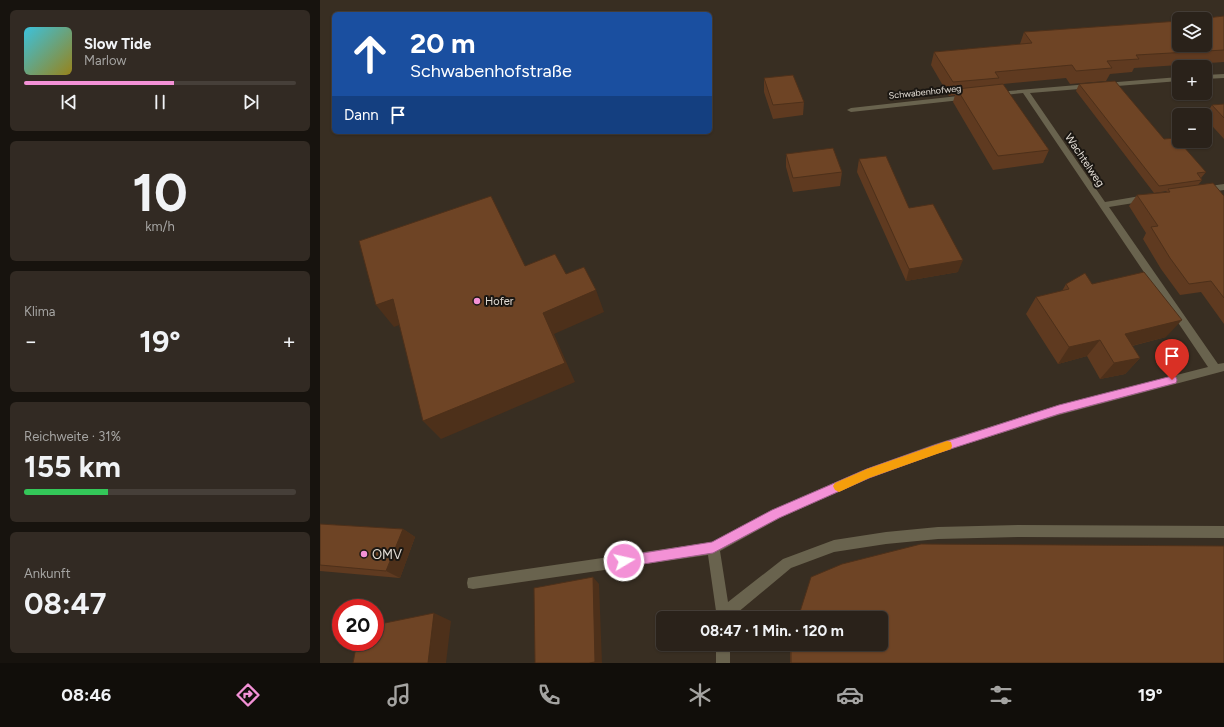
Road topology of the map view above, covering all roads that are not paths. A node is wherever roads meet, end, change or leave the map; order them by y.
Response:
1 (1224, 76) edge
2 (1212, 77) edge
3 (1172, 80) edge
4 (1025, 91) junction
5 (851, 110) dead end
6 (1224, 187) edge
7 (1194, 191) edge
8 (1156, 197) edge
9 (1102, 205) junction
10 (1219, 368) edge
11 (1224, 532) edge
12 (713, 548) junction
13 (473, 583) dead end
14 (723, 611) edge
15 (730, 611) edge
16 (723, 651) edge
17 (723, 663) edge

1 - 2 street
3 - 4 street
4 - 5 street, Schwabenhofweg
4 - 9 street, Wachtelweg
6 - 7 street
8 - 9 street
9 - 10 street, Wachtelweg
10 - 12 street
11 - 15 street
12 - 13 street
12 - 14 street
16 - 17 street

